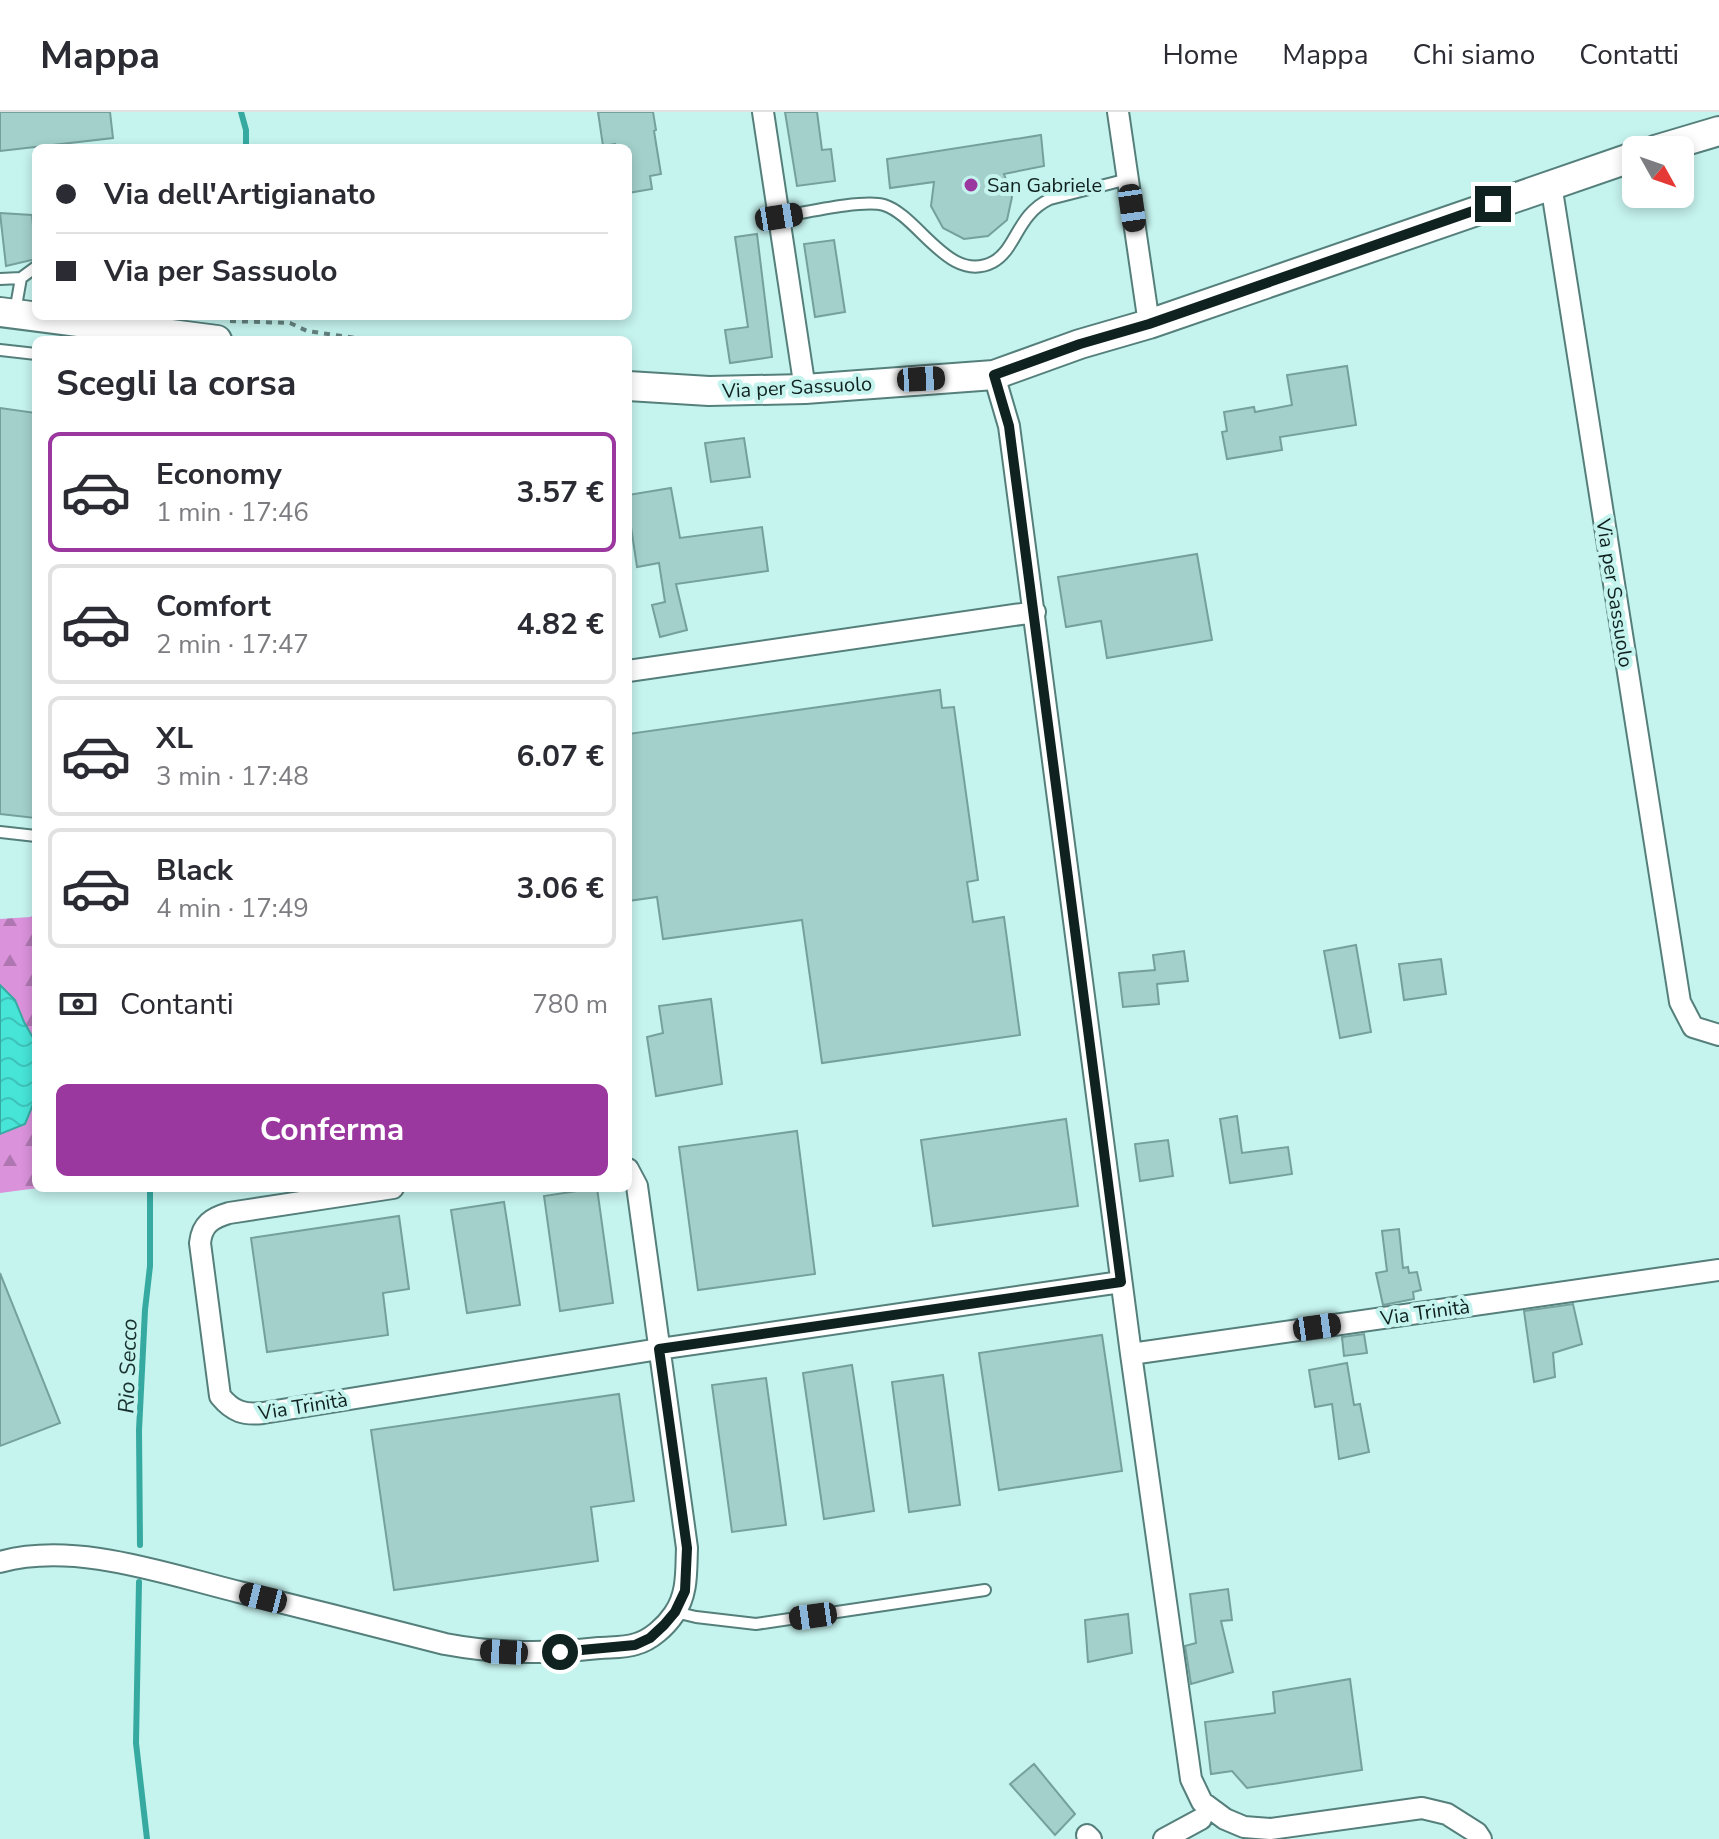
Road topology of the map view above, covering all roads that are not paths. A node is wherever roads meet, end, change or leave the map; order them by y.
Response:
1 (763, 112) edge
2 (1118, 112) edge
3 (1719, 131) edge
4 (1694, 138) edge
5 (1622, 161) edge
6 (1128, 179) junction
7 (1551, 184) junction
8 (779, 217) junction
9 (32, 270) edge
10 (21, 278) junction
11 (0, 279) edge
12 (8, 313) edge
13 (32, 315) edge
14 (92, 320) edge
15 (1149, 324) junction
16 (224, 331) edge
17 (0, 350) edge
18 (32, 354) edge
19 (994, 375) junction
20 (632, 386) edge
21 (805, 389) junction
22 (1035, 612) junction
23 (632, 670) edge
24 (0, 832) edge
25 (32, 836) edge
26 (1719, 1035) edge
27 (632, 1177) edge
28 (367, 1192) edge
29 (1719, 1270) edge
30 (1121, 1282) junction
31 (659, 1349) junction
32 (1131, 1354) junction
33 (0, 1562) edge
34 (985, 1590) dead end
35 (675, 1612) junction
36 (1201, 1820) edge
37 (1164, 1839) edge
38 (1481, 1839) edge

1 - 8 street
2 - 6 street
3 - 4 main road
5 - 7 main road, Via per Sassuolo
6 - 8 lane
6 - 15 street
7 - 15 main road, Via per Sassuolo
7 - 26 street, Via per Sassuolo
8 - 21 street
9 - 10 lane
10 - 11 lane
10 - 12 lane
12 - 13 main road
14 - 16 main road
15 - 19 main road, Via per Sassuolo
17 - 18 lane
19 - 21 main road, Via per Sassuolo
19 - 22 street
20 - 21 main road, Via per Sassuolo
22 - 23 street
22 - 30 street
24 - 25 lane
27 - 31 street
28 - 31 street, Via Trinità
29 - 32 street, Via Trinità
30 - 31 street, Via Trinità
30 - 32 street
31 - 35 street
32 - 36 street
33 - 35 street
34 - 35 lane
36 - 37 street
36 - 38 street

